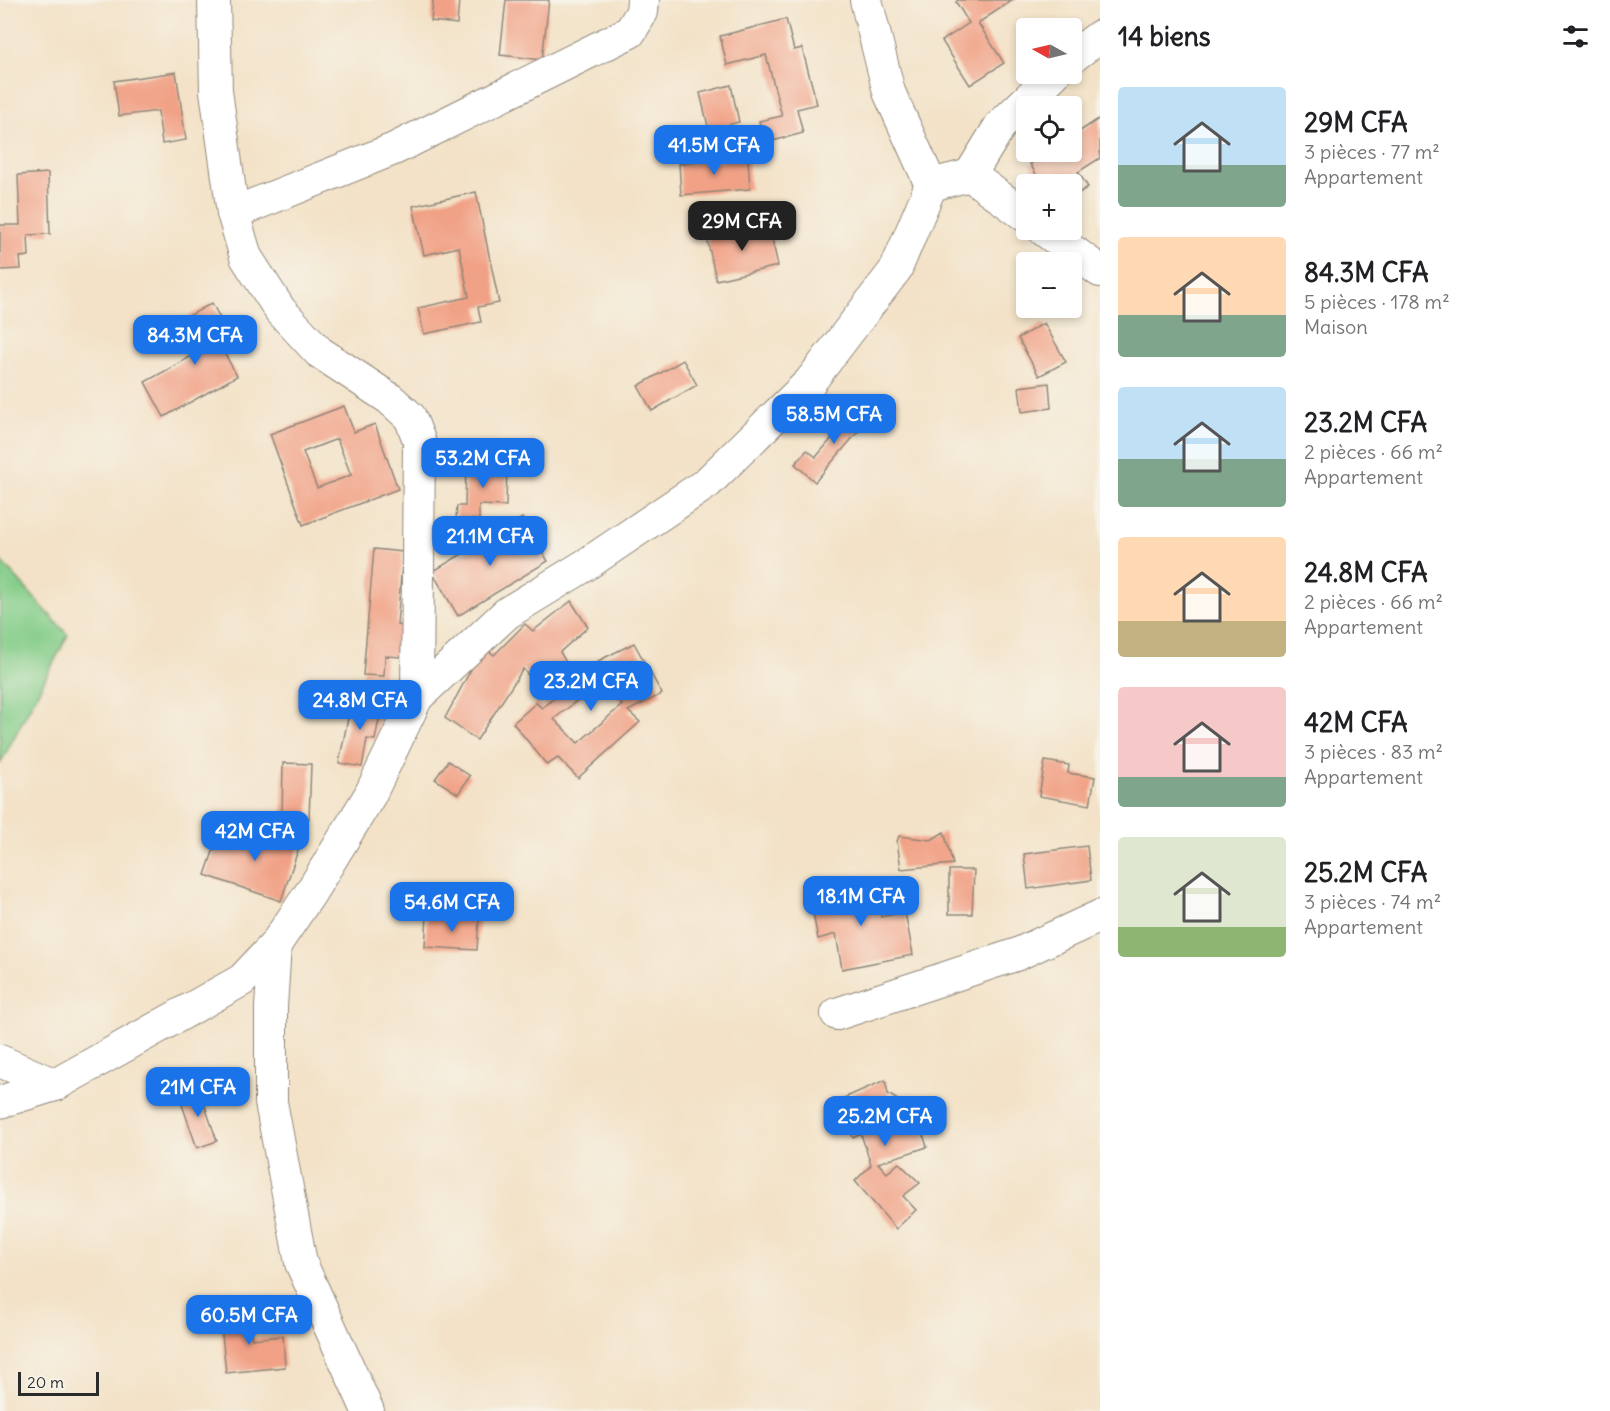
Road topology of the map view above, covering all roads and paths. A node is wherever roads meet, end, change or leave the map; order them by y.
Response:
1 (214, 0) edge
2 (643, 0) edge
3 (866, 0) edge
4 (1100, 36) edge
5 (1082, 50) edge
6 (1044, 84) edge
7 (970, 175) junction
8 (931, 186) junction
9 (1016, 209) edge
10 (233, 213) junction
11 (1058, 240) edge
12 (1100, 270) edge
13 (417, 697) junction
14 (1100, 916) edge
15 (275, 945) junction
16 (837, 1014) dead end
17 (0, 1061) edge
18 (55, 1085) junction
19 (0, 1102) edge
20 (368, 1411) edge

1 - 10 street
2 - 10 street
3 - 8 street
4 - 5 street
6 - 7 street
7 - 8 street
7 - 9 street
8 - 13 street
10 - 13 street
11 - 12 street
13 - 15 street
14 - 16 street
15 - 18 street
15 - 20 street
17 - 18 street
18 - 19 street

